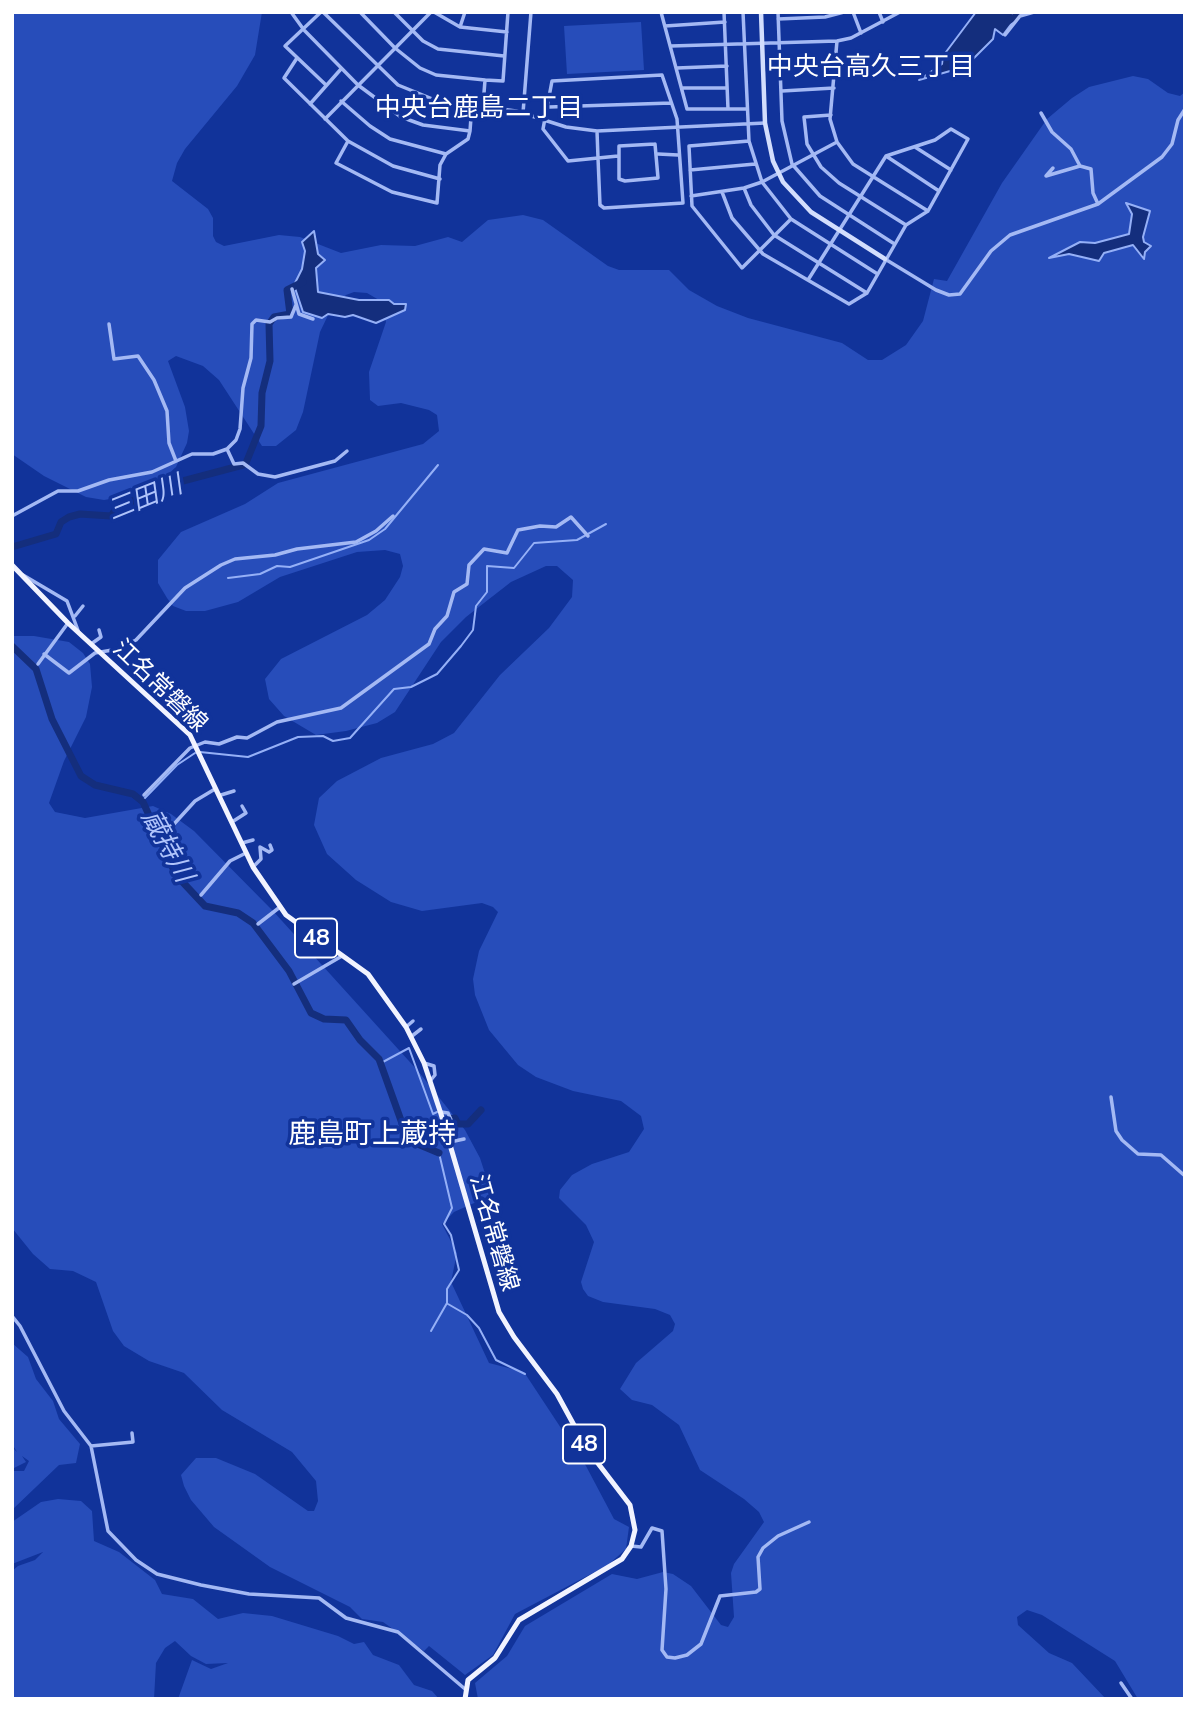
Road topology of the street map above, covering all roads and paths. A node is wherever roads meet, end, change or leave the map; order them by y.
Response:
1 (291, 12) edge
2 (322, 12) edge
3 (360, 12) edge
4 (394, 12) edge
5 (433, 12) edge
6 (465, 12) edge
7 (508, 12) edge
8 (531, 12) edge
9 (661, 12) edge
10 (724, 12) edge
11 (743, 12) edge
12 (761, 12) edge
13 (778, 12) edge
14 (844, 12) edge
15 (853, 12) edge
16 (879, 12) edge
17 (900, 12) edge
18 (1034, 12) edge
19 (778, 19) junction
20 (725, 22) junction
21 (883, 22) junction
22 (665, 26) junction
23 (460, 27) junction
24 (304, 30) junction
25 (412, 30) junction
26 (507, 32) junction
27 (861, 33) junction
28 (1005, 35) dead end
29 (837, 41) junction
30 (763, 43) junction
31 (779, 44) junction
32 (726, 45) junction
33 (745, 45) junction
34 (671, 46) junction
35 (395, 48) junction
36 (504, 55) junction
37 (297, 58) junction
38 (837, 64) junction
39 (377, 66) junction
40 (727, 66) junction
41 (781, 67) junction
42 (677, 68) junction
43 (342, 69) junction
44 (485, 80) junction
45 (326, 85) junction
46 (358, 85) junction
47 (682, 88) junction
48 (727, 88) junction
49 (834, 88) junction
50 (782, 91) junction
51 (341, 101) junction
52 (671, 103) junction
53 (310, 104) junction
54 (472, 104) junction
55 (483, 106) junction
56 (549, 107) junction
57 (747, 108) junction
58 (728, 109) junction
59 (1185, 109) edge
60 (523, 113) junction
61 (1041, 113) dead end
62 (831, 115) junction
63 (325, 119) junction
64 (544, 120) junction
65 (765, 123) junction
66 (748, 125) junction
67 (677, 128) junction
68 (470, 131) junction
69 (597, 131) junction
70 (348, 141) junction
71 (749, 141) junction
72 (837, 142) junction
73 (915, 147) junction
74 (446, 154) junction
75 (658, 154) junction
76 (678, 155) junction
77 (813, 155) junction
78 (618, 156) junction
79 (886, 156) junction
80 (598, 158) junction
81 (755, 164) junction
82 (793, 165) junction
83 (1080, 166) junction
84 (1053, 168) dead end
85 (691, 170) junction
86 (951, 170) junction
87 (778, 172) junction
88 (873, 176) junction
89 (440, 179) junction
90 (762, 182) junction
91 (744, 188) junction
92 (939, 191) junction
93 (722, 192) junction
94 (691, 196) junction
95 (861, 197) junction
96 (1098, 204) junction
97 (928, 211) junction
98 (849, 215) junction
99 (791, 219) junction
100 (906, 225) junction
101 (839, 229) junction
102 (774, 235) junction
103 (893, 243) junction
104 (830, 245) junction
105 (758, 250) junction
106 (886, 259) junction
107 (819, 262) junction
108 (877, 274) junction
109 (808, 280) junction
110 (292, 289) dead end
111 (867, 293) junction
112 (296, 305) junction
113 (313, 319) dead end
114 (109, 324) dead end
115 (227, 449) junction
116 (347, 452) dead end
117 (176, 461) junction
118 (12, 516) edge
119 (393, 516) dead end
120 (588, 536) dead end
121 (12, 565) edge
122 (21, 574) junction
123 (83, 606) dead end
124 (75, 615) junction
125 (68, 623) junction
126 (99, 630) dead end
127 (79, 633) junction
128 (91, 644) junction
129 (100, 652) junction
130 (44, 654) junction
131 (38, 664) dead end
132 (200, 751) junction
133 (217, 788) junction
134 (234, 791) dead end
135 (144, 795) dead end
136 (221, 795) junction
137 (242, 806) dead end
138 (232, 822) junction
139 (253, 840) dead end
140 (152, 841) dead end
141 (242, 843) junction
142 (270, 845) dead end
143 (246, 853) junction
144 (253, 867) junction
145 (201, 895) dead end
146 (280, 907) junction
147 (258, 924) dead end
148 (343, 954) junction
149 (294, 984) dead end
150 (413, 1021) dead end
151 (406, 1027) junction
152 (421, 1029) dead end
153 (412, 1036) junction
154 (1111, 1097) dead end
155 (440, 1111) junction
156 (447, 1134) junction
157 (464, 1139) dead end
158 (450, 1142) junction
159 (1185, 1176) edge
160 (12, 1316) edge
161 (132, 1433) dead end
162 (91, 1446) junction
163 (809, 1522) dead end
164 (631, 1546) junction
165 (1121, 1683) dead end
166 (464, 1689) junction
167 (465, 1699) edge
168 (1132, 1699) edge

1 - 24 street
2 - 24 street
2 - 39 street
3 - 35 street
4 - 25 street
5 - 23 street
5 - 25 street
6 - 23 street
7 - 26 street
8 - 60 street
9 - 22 street
10 - 20 street
11 - 33 street
12 - 30 street
13 - 19 street
14 - 19 street
15 - 27 street
16 - 21 street
17 - 21 street
18 - 28 street
19 - 31 street
20 - 22 street
20 - 32 street
21 - 27 street
22 - 34 street
23 - 26 street
24 - 37 street
24 - 43 street
25 - 35 street
25 - 36 street
26 - 36 street
27 - 29 street
29 - 31 street
29 - 38 street
30 - 31 street
30 - 33 street
30 - 65 street
31 - 41 street
32 - 33 street
32 - 34 street
32 - 40 street
33 - 57 street
34 - 42 street
35 - 39 street
35 - 44 street
36 - 44 street
37 - 45 street
37 - 53 street
38 - 41 street
38 - 49 street
39 - 46 street
39 - 54 street
40 - 42 street
40 - 48 street
41 - 50 street
42 - 47 street
43 - 45 street
43 - 46 street
44 - 55 street
45 - 53 street
46 - 51 street
46 - 68 street
47 - 48 street
47 - 58 street
48 - 58 street
49 - 50 street
49 - 62 street
50 - 82 street
51 - 63 street
51 - 74 street
52 - 56 street
52 - 56 street
52 - 67 street
53 - 63 street
54 - 55 street
54 - 68 street
55 - 60 street
56 - 64 street
57 - 58 street
57 - 66 street
59 - 96 street
60 - 64 street
61 - 83 street
62 - 72 street
62 - 77 street
63 - 70 street
64 - 69 street
64 - 80 street
65 - 66 street
65 - 87 street
66 - 67 street
66 - 71 street
67 - 69 street
67 - 76 street
68 - 74 street
69 - 80 street
70 - 89 street
70 - 89 street
71 - 81 street
71 - 85 street
72 - 77 street
72 - 88 street
73 - 79 street
73 - 86 street
73 - 86 street
74 - 89 street
75 - 76 street
75 - 78 street
75 - 78 street
76 - 80 street
77 - 82 street
77 - 95 street
78 - 80 street
79 - 88 street
79 - 92 street
81 - 85 street
81 - 90 street
82 - 87 street
82 - 98 street
83 - 84 street
83 - 96 street
85 - 94 street
86 - 92 street
87 - 90 street
87 - 101 street
88 - 95 street
88 - 97 street
90 - 91 street
90 - 99 street
91 - 93 street
91 - 102 street
92 - 97 street
93 - 94 street
93 - 105 street
94 - 105 street
95 - 98 street
95 - 100 street
96 - 106 street
97 - 100 street
98 - 101 street
98 - 103 street
99 - 102 street
99 - 104 street
100 - 103 street
101 - 104 street
101 - 106 street
102 - 105 street
102 - 107 street
103 - 106 street
104 - 107 street
104 - 108 street
105 - 109 street
106 - 108 street
107 - 109 street
107 - 111 street
108 - 111 street
109 - 111 street
110 - 112 street
112 - 113 street
112 - 115 street
114 - 117 street
115 - 116 street
115 - 117 street
117 - 118 street
119 - 129 street
120 - 132 street
121 - 122 main road, 江名常磐線 / 48
122 - 124 street
122 - 125 main road, 江名常磐線 / 48
123 - 124 street
124 - 127 street
125 - 127 main road, 江名常磐線 / 48
125 - 130 street
126 - 128 street
127 - 128 main road, 江名常磐線 / 48
128 - 129 main road, 江名常磐線 / 48
129 - 130 street
129 - 132 main road, 江名常磐線 / 48
130 - 131 street
132 - 133 main road, 江名常磐線 / 48
132 - 135 street
133 - 136 main road, 江名常磐線 / 48
133 - 140 street
134 - 136 street
136 - 138 main road, 江名常磐線 / 48
137 - 138 street
138 - 141 main road, 江名常磐線 / 48
139 - 141 street
141 - 143 main road, 江名常磐線 / 48
142 - 144 street
143 - 144 main road, 江名常磐線 / 48
143 - 145 street
144 - 146 main road, 江名常磐線 / 48
146 - 147 street
146 - 148 main road, 江名常磐線 / 48
148 - 149 street
148 - 151 main road, 江名常磐線 / 48
150 - 151 street
151 - 153 main road, 江名常磐線 / 48
152 - 153 street
153 - 155 main road, 江名常磐線 / 48
154 - 159 street
155 - 156 main road, 江名常磐線 / 48
155 - 156 street
156 - 158 main road, 江名常磐線 / 48
157 - 158 street
158 - 164 main road, 江名常磐線 / 48
160 - 162 street
161 - 162 street
162 - 166 street
163 - 164 street
164 - 166 main road
165 - 168 street
166 - 167 main road

